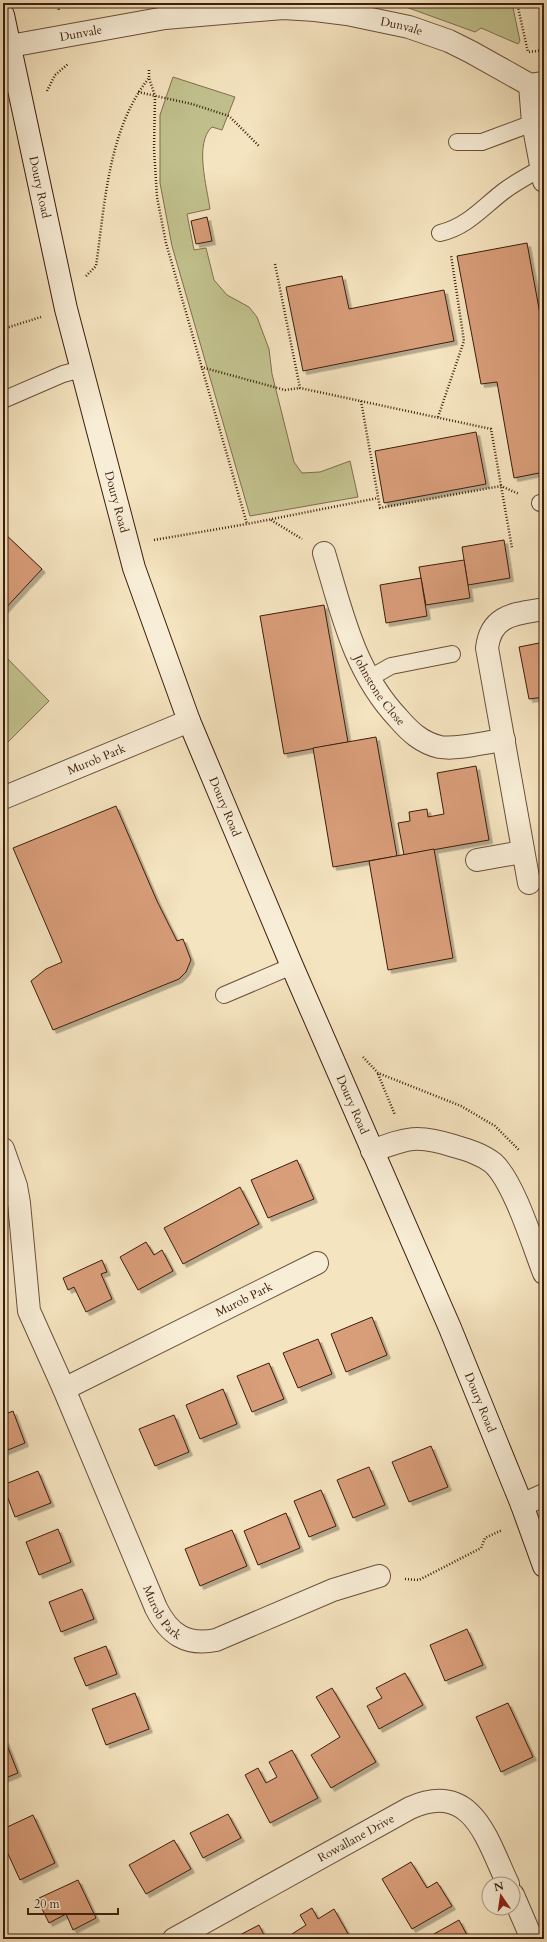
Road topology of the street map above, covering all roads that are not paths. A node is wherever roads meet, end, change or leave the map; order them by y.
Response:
1 (3, 15) edge
2 (10, 46) junction
3 (537, 84) edge
4 (533, 123) junction
5 (457, 142) dead end
6 (543, 174) edge
7 (444, 232) road end
8 (82, 369) junction
9 (3, 400) edge
10 (324, 553) road end
11 (544, 609) edge
12 (452, 654) dead end
13 (368, 679) junction
14 (189, 721) junction
15 (504, 740) junction
16 (3, 798) edge
17 (522, 852) junction
18 (477, 860) dead end
19 (529, 883) dead end
20 (292, 966) junction
21 (224, 995) dead end
22 (3, 1149) edge
23 (372, 1151) junction
24 (542, 1263) edge
25 (317, 1264) dead end
26 (64, 1389) junction
27 (544, 1495) edge
28 (525, 1511) junction
29 (544, 1566) edge
30 (379, 1576) road end
31 (504, 1876) edge
32 (521, 1914) edge
33 (174, 1939) edge
34 (532, 1939) edge

1 - 2 street, Doury Road
2 - 3 street, Dunvale
2 - 8 street, Doury Road
3 - 4 street
4 - 5 lane
4 - 6 street
6 - 7 lane
8 - 9 lane
8 - 14 street, Doury Road
10 - 13 street, Johnstone Close
11 - 15 street
12 - 13 lane
13 - 15 street, Johnstone Close
14 - 16 street, Murob Park
14 - 20 street, Doury Road
15 - 17 street
17 - 18 street
17 - 19 street
20 - 21 lane
20 - 23 street, Doury Road
22 - 26 street, Murob Park
23 - 24 street
23 - 28 street, Doury Road
25 - 26 street, Murob Park
26 - 30 street, Murob Park
27 - 28 street
28 - 29 street, Doury Road
31 - 33 street, Rowallane Drive
32 - 34 street

